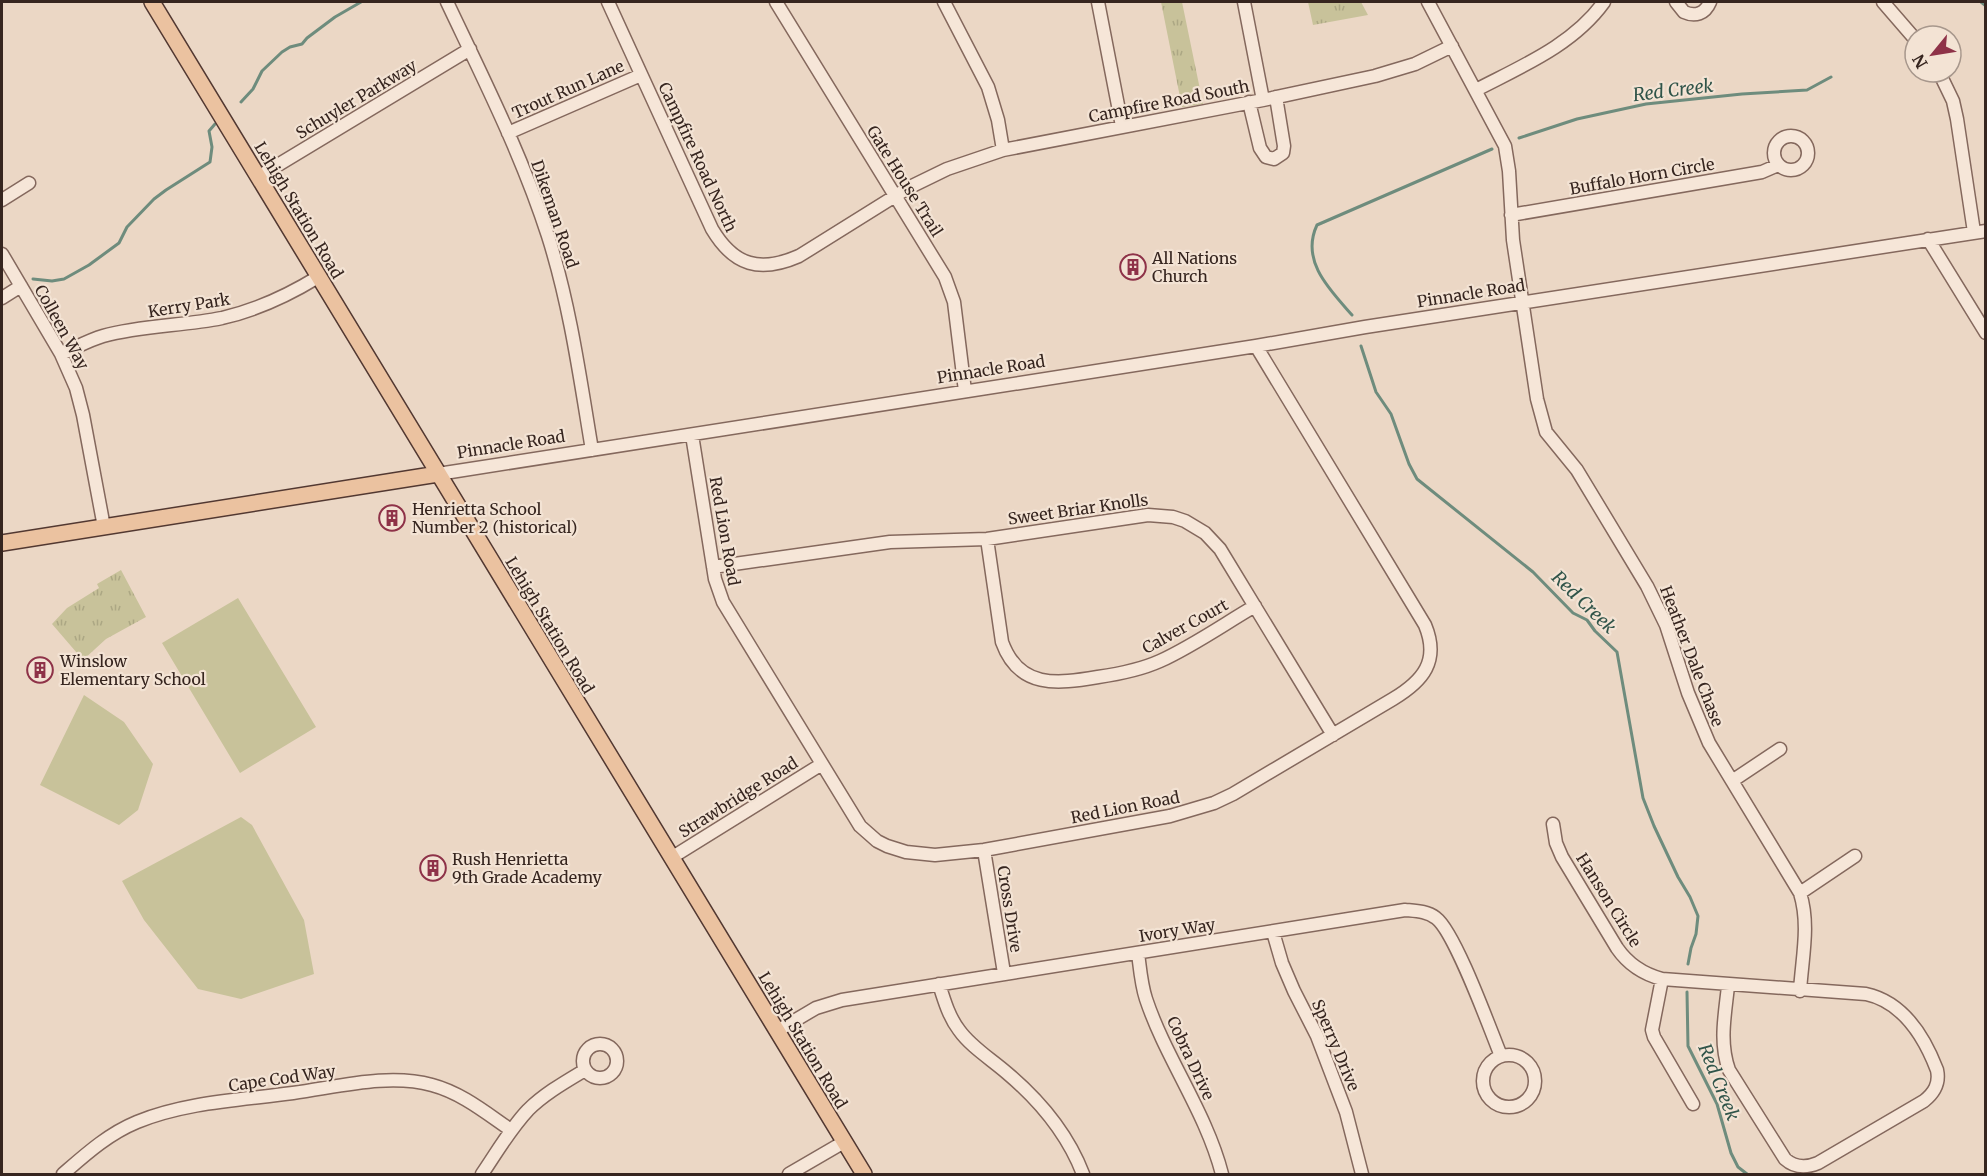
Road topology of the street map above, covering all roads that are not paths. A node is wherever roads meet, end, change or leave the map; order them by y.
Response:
1 (152, 2) edge
2 (447, 2) edge
3 (608, 2) edge
4 (776, 2) edge
5 (944, 2) edge
6 (1098, 2) edge
7 (1244, 2) edge
8 (1428, 2) edge
9 (1604, 2) edge
10 (1676, 2) edge
11 (1710, 2) edge
12 (1883, 2) edge
13 (1903, 25) edge
14 (1452, 46) junction
15 (470, 49) junction
16 (641, 75) junction
17 (1945, 84) edge
18 (1476, 90) junction
19 (1276, 97) junction
20 (1263, 100) junction
21 (1249, 102) junction
22 (1122, 126) junction
23 (508, 133) junction
24 (1003, 150) junction
25 (1778, 165) dead end
26 (258, 177) junction
27 (29, 183) dead end
28 (894, 197) junction
29 (2, 200) edge
30 (1510, 215) junction
31 (1980, 232) edge
32 (1928, 239) junction
33 (2, 254) edge
34 (318, 278) junction
35 (21, 286) junction
36 (2, 298) edge
37 (1523, 303) junction
38 (1986, 333) edge
39 (1256, 346) junction
40 (61, 354) junction
41 (965, 392) junction
42 (692, 435) junction
43 (592, 450) junction
44 (438, 474) junction
45 (104, 527) junction
46 (987, 539) junction
47 (2, 543) edge
48 (713, 567) junction
49 (1255, 606) junction
50 (1333, 735) junction
51 (1780, 749) dead end
52 (822, 764) junction
53 (1732, 781) junction
54 (1552, 824) dead end
55 (984, 850) junction
56 (1856, 856) dead end
57 (671, 858) junction
58 (1800, 893) junction
59 (1274, 932) junction
60 (1138, 953) junction
61 (1004, 974) junction
62 (1662, 980) junction
63 (939, 984) junction
64 (1728, 986) junction
65 (1800, 991) junction
66 (777, 1031) junction
67 (1501, 1056) junction
68 (585, 1070) dead end
69 (1693, 1104) dead end
70 (510, 1130) junction
71 (844, 1142) junction
72 (63, 1174) edge
73 (482, 1174) edge
74 (789, 1174) edge
75 (864, 1174) edge
76 (1083, 1174) edge
77 (1222, 1174) edge
78 (1362, 1174) edge

1 - 26 main road, Lehigh Station Road
2 - 15 street, Dikeman Road
3 - 16 street, Campfire Road North
4 - 28 street, Gate House Trail
5 - 24 street
6 - 22 street
7 - 20 street
8 - 14 street, Heather Dale Chase
9 - 18 street
10 - 11 street
12 - 13 street
14 - 18 street, Heather Dale Chase
14 - 19 street, Campfire Road South
15 - 23 street, Dikeman Road
15 - 26 street, Schuyler Parkway
16 - 23 street, Trout Run Lane
16 - 28 street, Campfire Road North
17 - 31 street
18 - 30 street, Heather Dale Chase
19 - 20 street, Campfire Road South
19 - 21 street
20 - 21 street, Campfire Road South
21 - 22 street, Campfire Road South
22 - 24 street, Campfire Road South
23 - 43 street, Dikeman Road
24 - 28 street, Campfire Road South
25 - 30 street, Buffalo Horn Circle
26 - 34 main road, Lehigh Station Road
27 - 29 street
28 - 41 street, Gate House Trail
30 - 37 street, Heather Dale Chase
31 - 32 street, Pinnacle Road
32 - 37 street, Pinnacle Road
32 - 38 street
33 - 35 street, Colleen Way
34 - 40 street, Kerry Park
34 - 44 main road, Lehigh Station Road
35 - 36 street
35 - 40 street, Colleen Way
37 - 39 street, Pinnacle Road
37 - 53 street, Heather Dale Chase
39 - 41 street, Pinnacle Road
39 - 50 street, Red Lion Road
40 - 45 street, Colleen Way
41 - 42 street, Pinnacle Road
42 - 43 street, Pinnacle Road
42 - 48 street, Red Lion Road
43 - 44 street, Pinnacle Road
44 - 45 main road, Pinnacle Road
44 - 57 main road, Lehigh Station Road
45 - 47 main road, Pinnacle Road
46 - 48 street, Sweet Briar Knolls
46 - 49 street, Sweet Briar Knolls
46 - 49 street, Calver Court
48 - 52 street, Red Lion Road
49 - 50 street, Sweet Briar Knolls
50 - 55 street, Red Lion Road
51 - 53 street
52 - 55 street, Red Lion Road
52 - 57 street, Strawbridge Road
53 - 58 street, Heather Dale Chase
54 - 62 street, Hanson Circle
55 - 61 street, Cross Drive
56 - 58 street
57 - 66 main road, Lehigh Station Road
58 - 65 street, Heather Dale Chase
59 - 60 street, Ivory Way
59 - 67 street, Ivory Way
59 - 78 street, Sperry Drive
60 - 61 street, Ivory Way
60 - 77 street, Cobra Drive
61 - 63 street, Ivory Way
62 - 64 street, Hanson Circle
62 - 69 street
63 - 66 street, Ivory Way
63 - 76 street
64 - 65 street, Hanson Circle
64 - 65 street, Hanson Circle
66 - 71 main road, Lehigh Station Road
67 - 67 street
68 - 70 street
70 - 72 street, Cape Cod Way
70 - 73 street
71 - 74 street
71 - 75 main road, Lehigh Station Road

